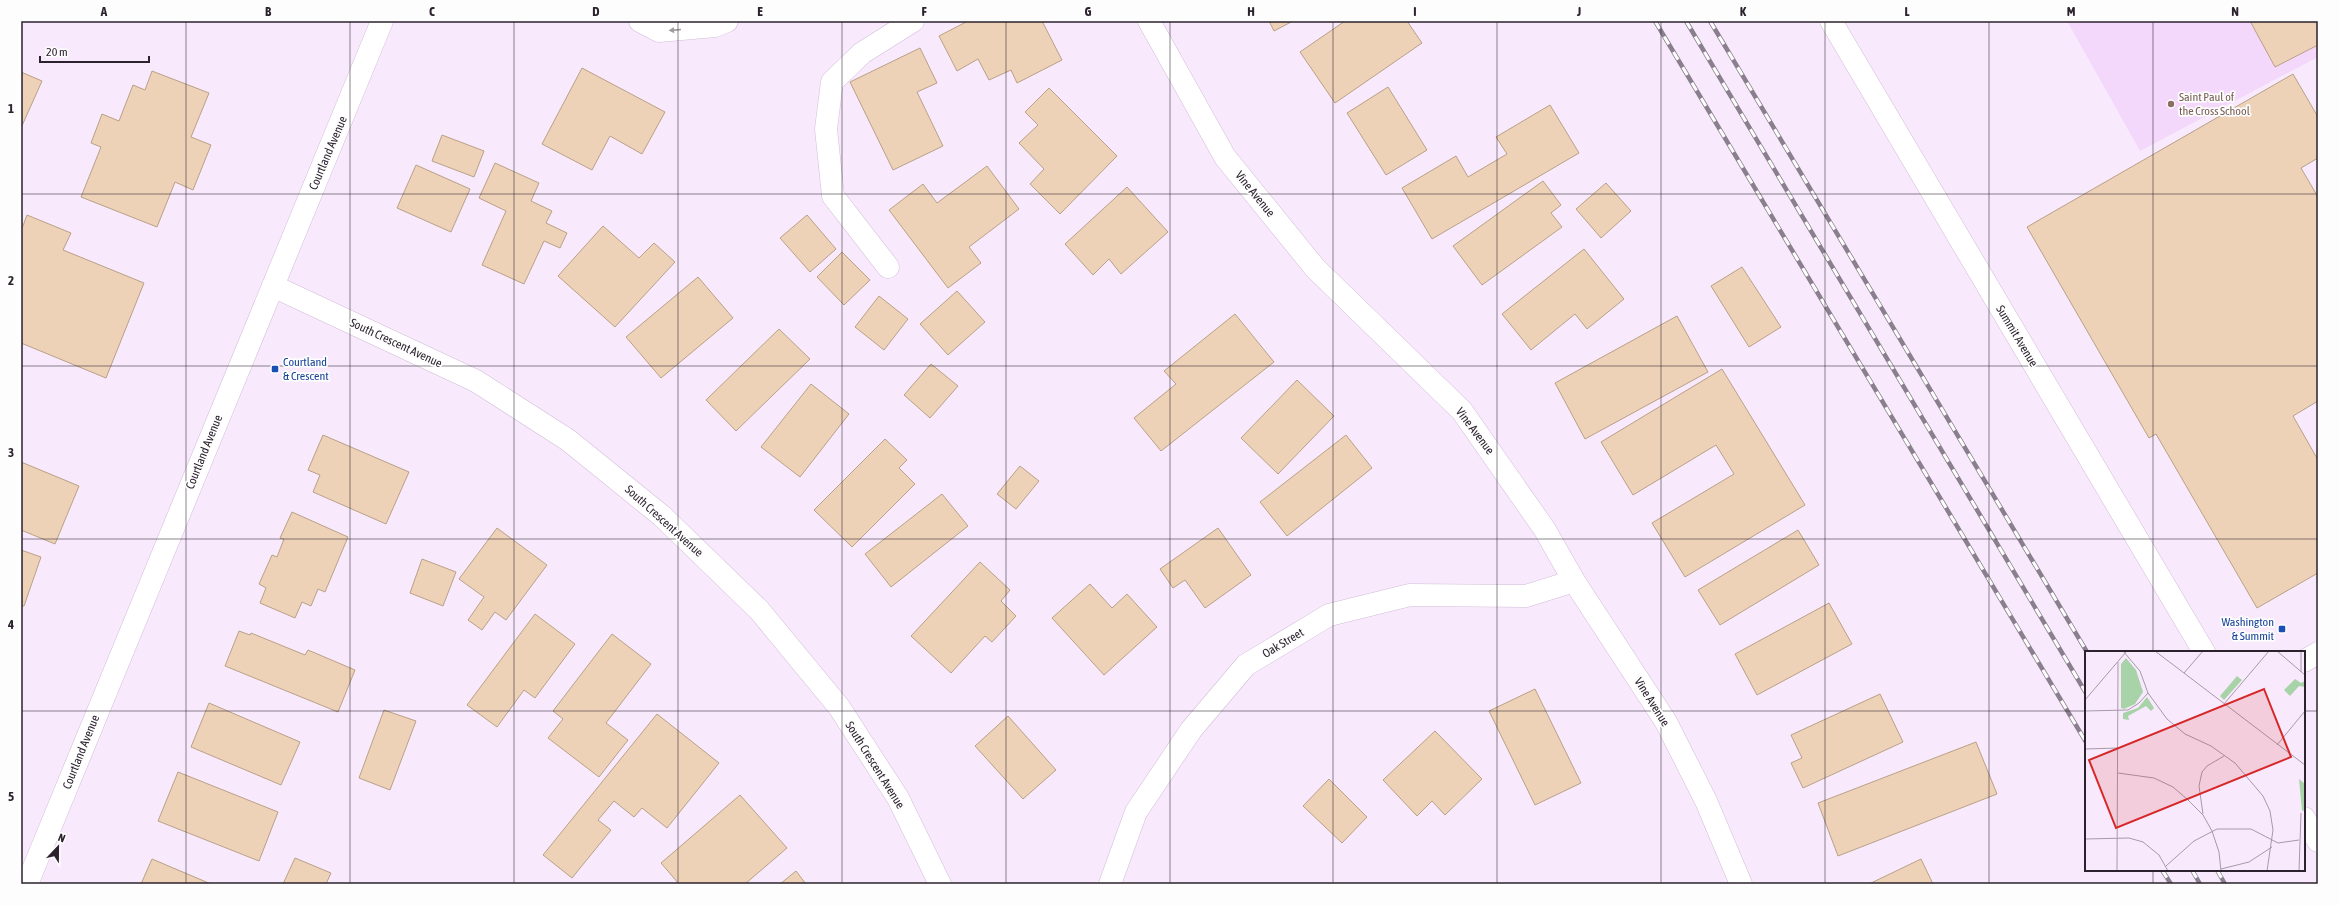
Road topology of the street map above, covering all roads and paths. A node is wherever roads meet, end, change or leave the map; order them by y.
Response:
1 (382, 21) edge
2 (640, 21) edge
3 (913, 21) edge
4 (1149, 21) edge
5 (1831, 21) edge
6 (719, 23) edge
7 (888, 267) dead end
8 (272, 286) junction
9 (1574, 580) junction
10 (2203, 651) edge
11 (2318, 653) edge
12 (2305, 660) edge
13 (2305, 820) edge
14 (2318, 841) edge
15 (27, 884) edge
16 (940, 884) edge
17 (1110, 884) edge
18 (1741, 884) edge

1 - 8 street, Courtland Avenue
6 -> 2 street
3 - 7 street
4 - 9 street, Vine Avenue
5 - 10 street, Summit Avenue
8 - 15 street, Courtland Avenue
8 - 16 street, South Crescent Avenue
9 - 17 street, Oak Street
9 - 18 street, Vine Avenue
11 - 12 street
13 - 14 street

